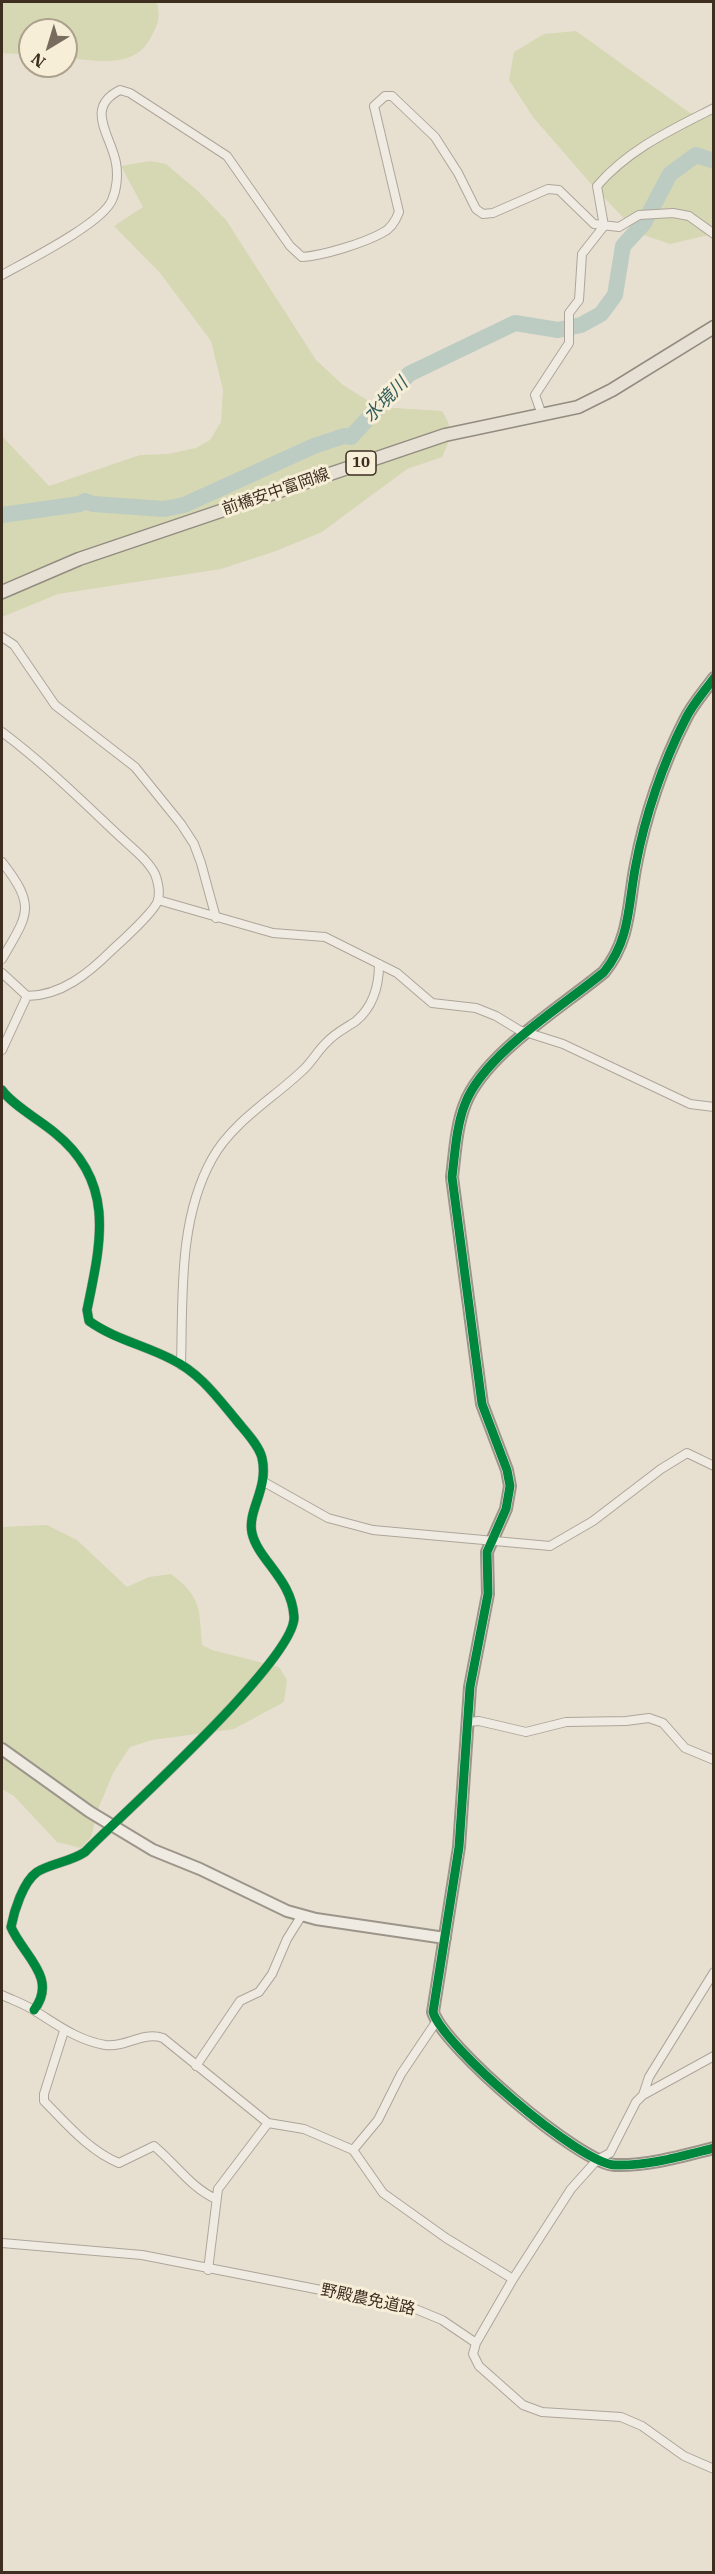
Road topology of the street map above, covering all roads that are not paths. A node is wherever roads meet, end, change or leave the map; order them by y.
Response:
1 (714, 108) edge
2 (604, 226) junction
3 (714, 234) edge
4 (2, 275) edge
5 (714, 327) edge
6 (542, 415) junction
7 (2, 592) edge
8 (2, 637) edge
9 (714, 678) edge
10 (2, 732) edge
11 (2, 862) edge
12 (158, 900) junction
13 (216, 918) junction
14 (2, 959) edge
15 (379, 963) junction
16 (2, 973) edge
17 (27, 996) junction
18 (528, 1033) junction
19 (2, 1050) edge
20 (2, 1090) edge
21 (714, 1107) edge
22 (181, 1365) junction
23 (714, 1466) edge
24 (264, 1482) junction
25 (490, 1540) junction
26 (467, 1722) junction
27 (2, 1749) edge
28 (714, 1760) edge
29 (111, 1825) junction
30 (302, 1915) junction
31 (445, 1938) junction
32 (714, 1972) edge
33 (2, 1995) edge
34 (34, 2010) junction
35 (436, 2022) junction
36 (64, 2031) junction
37 (714, 2056) edge
38 (196, 2066) junction
39 (643, 2095) junction
40 (268, 2123) junction
41 (714, 2148) edge
42 (353, 2150) junction
43 (597, 2160) junction
44 (216, 2199) junction
45 (2, 2244) edge
46 (207, 2270) junction
47 (513, 2279) junction
48 (476, 2343) junction
49 (714, 2469) edge

1 - 2 street
2 - 3 street
2 - 4 street
2 - 6 street
5 - 6 main road, 前橋安中富岡線 / 10
6 - 7 main road, 前橋安中富岡線 / 10
8 - 13 street
9 - 18 street
10 - 12 street
11 - 14 street
12 - 13 street
12 - 17 street
13 - 15 street
15 - 18 street
15 - 22 street
16 - 17 street
17 - 19 street
18 - 21 street
18 - 25 street
20 - 22 street
22 - 24 street
23 - 25 street
24 - 25 street
24 - 29 street
25 - 26 street
26 - 28 street
26 - 31 street
27 - 29 street
29 - 30 street
29 - 34 street
30 - 31 street
30 - 38 street
31 - 35 street
32 - 39 street
33 - 34 street
34 - 36 street
35 - 42 street
35 - 43 street
36 - 38 street
36 - 44 street
37 - 39 street
38 - 40 street
39 - 43 street
40 - 42 street
40 - 44 street
41 - 43 street
42 - 47 street
43 - 47 street
44 - 46 street
45 - 46 street, 野殿農免道路
46 - 48 street, 野殿農免道路
47 - 48 street
48 - 49 street

